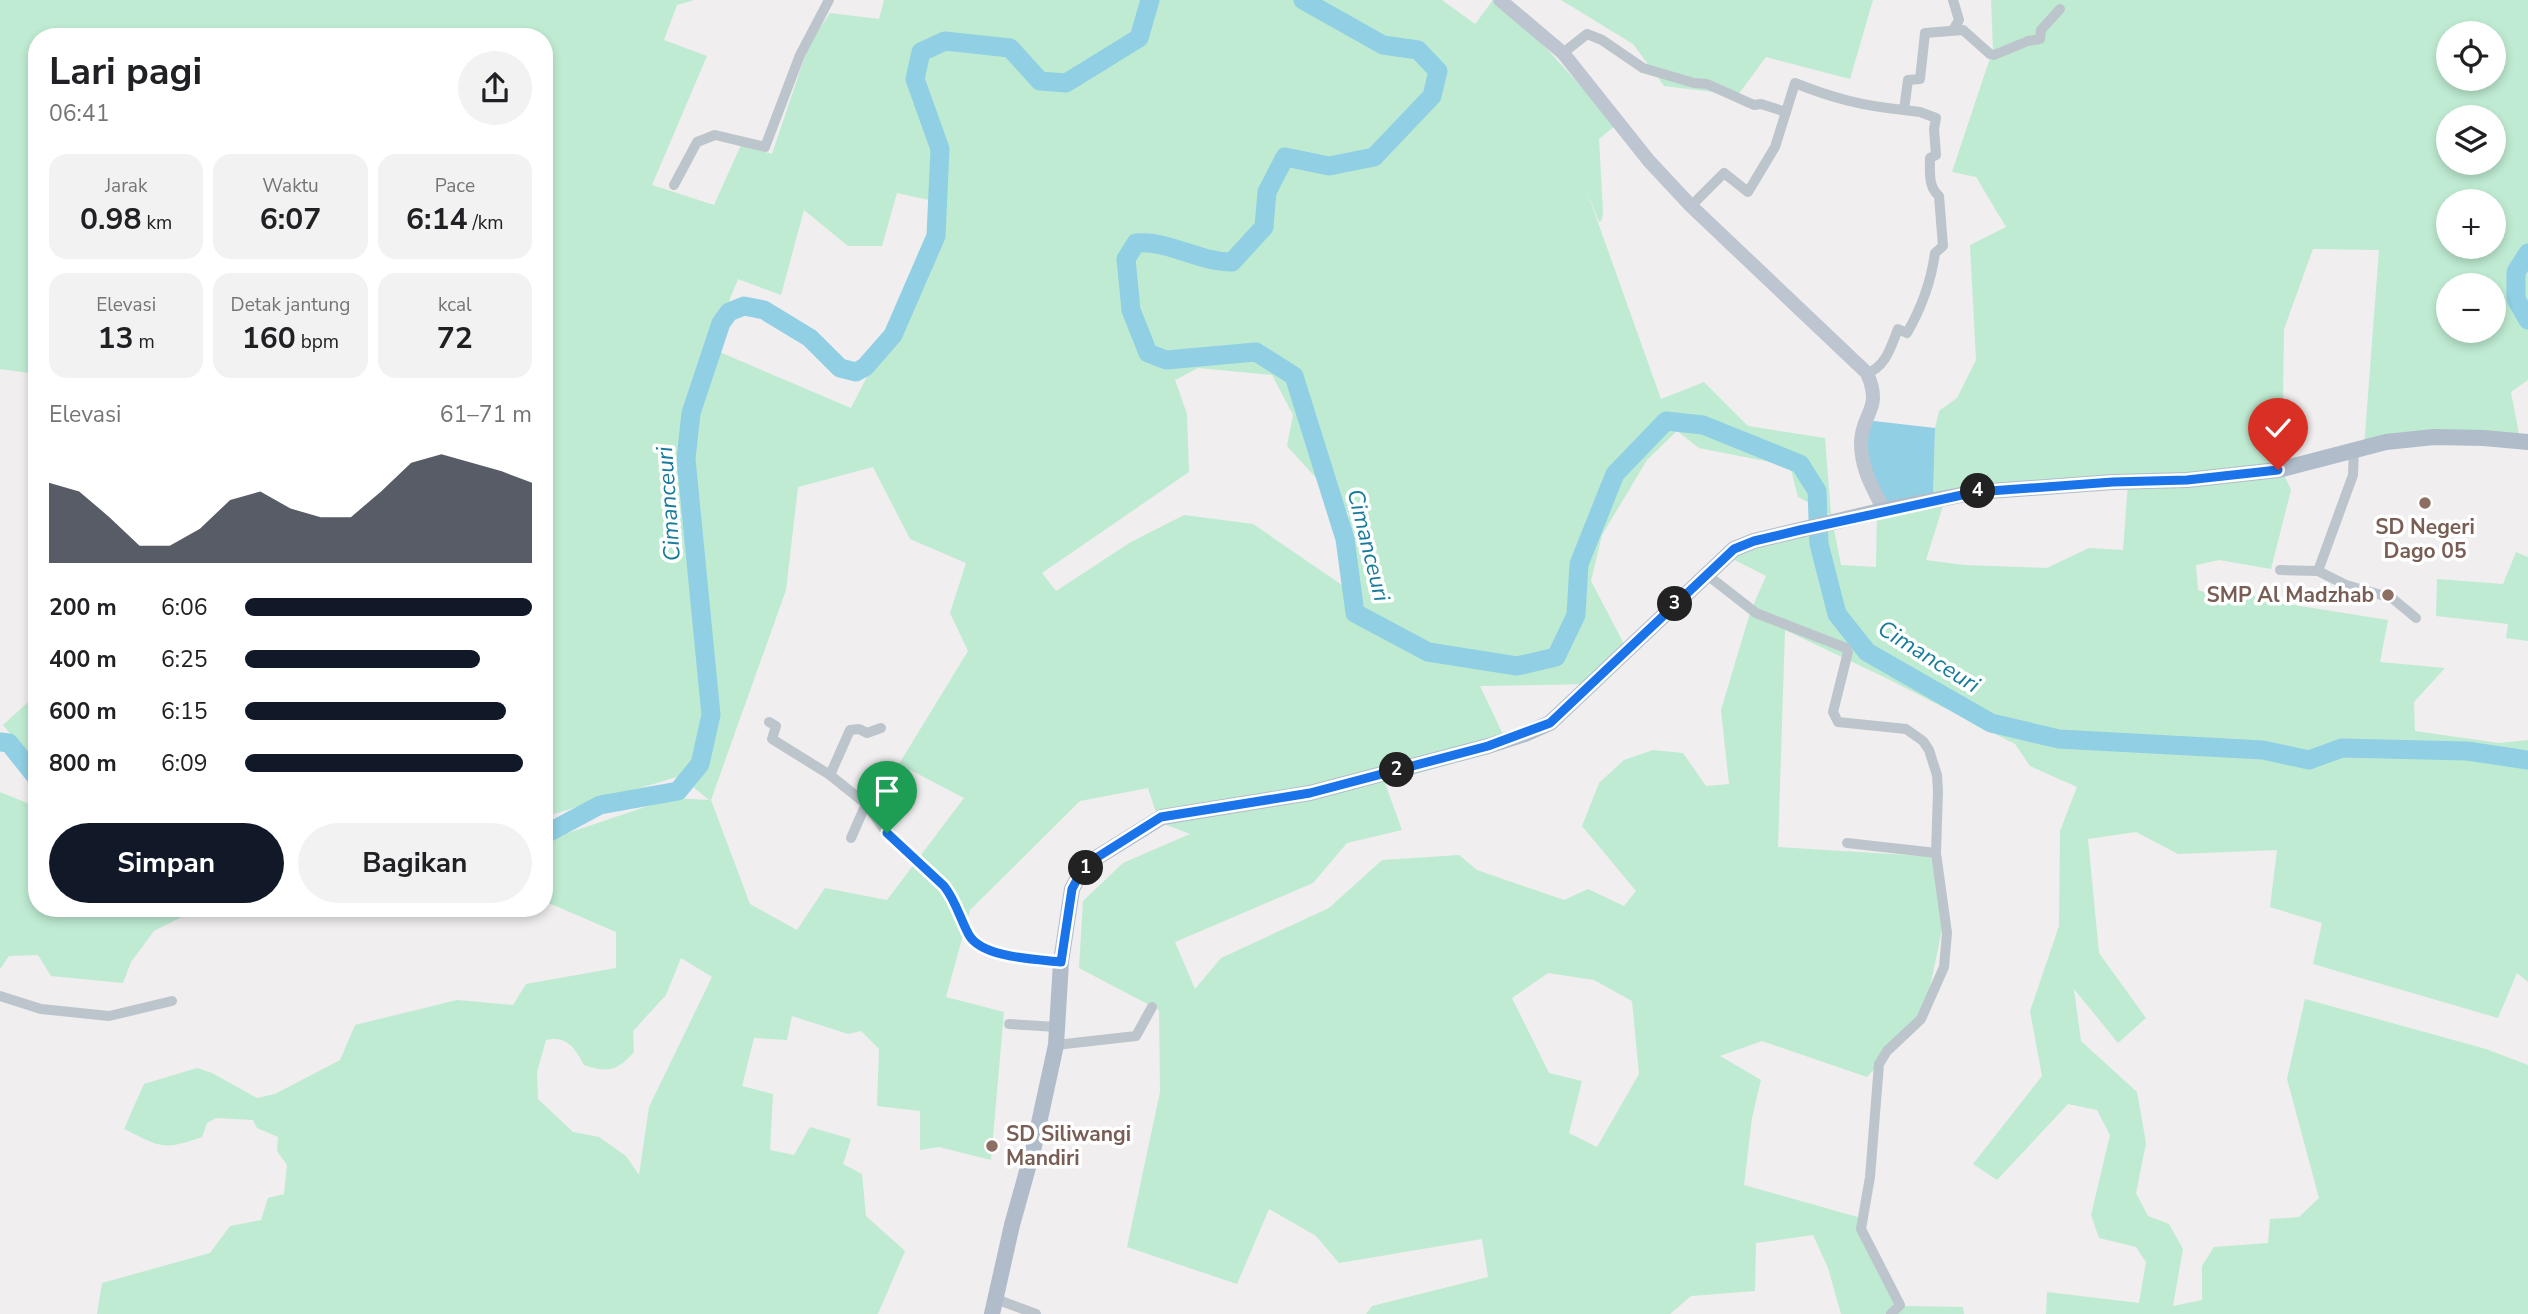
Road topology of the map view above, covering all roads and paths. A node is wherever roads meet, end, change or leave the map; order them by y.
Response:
1 (829, 0) edge
2 (1500, 0) edge
3 (1953, 0) edge
4 (2060, 9) dead end
5 (1953, 30) junction
6 (1563, 53) junction
7 (1904, 110) junction
8 (1786, 112) junction
9 (674, 185) dead end
10 (1691, 206) junction
11 (1867, 373) junction
12 (2528, 442) edge
13 (2354, 449) junction
14 (1884, 510) junction
15 (2280, 570) dead end
16 (2318, 571) junction
17 (1706, 574) junction
18 (2416, 618) dead end
19 (769, 722) dead end
20 (881, 729) dead end
21 (830, 775) junction
22 (866, 804) junction
23 (851, 838) dead end
24 (1847, 843) dead end
25 (1936, 853) junction
26 (1061, 962) junction
27 (0, 996) edge
28 (172, 1001) dead end
29 (1152, 1007) dead end
30 (1009, 1024) dead end
31 (1057, 1027) junction
32 (1055, 1045) junction
33 (994, 1307) edge
34 (1036, 1314) edge
35 (1891, 1314) edge

1 - 9 street
2 - 6 street
3 - 5 street
4 - 5 street
5 - 7 street
6 - 8 street
6 - 10 street
7 - 8 street
7 - 11 street
8 - 10 street
10 - 11 street
11 - 14 street
12 - 13 main road
13 - 14 main road
13 - 16 street
14 - 17 main road
15 - 16 street
16 - 18 street
17 - 25 street
17 - 26 main road
19 - 21 street
20 - 21 street
21 - 22 street
22 - 23 street
22 - 26 street
24 - 25 street
25 - 35 street
26 - 31 main road
27 - 28 street
29 - 32 street
30 - 31 street
31 - 32 main road
32 - 33 main road
33 - 34 street

